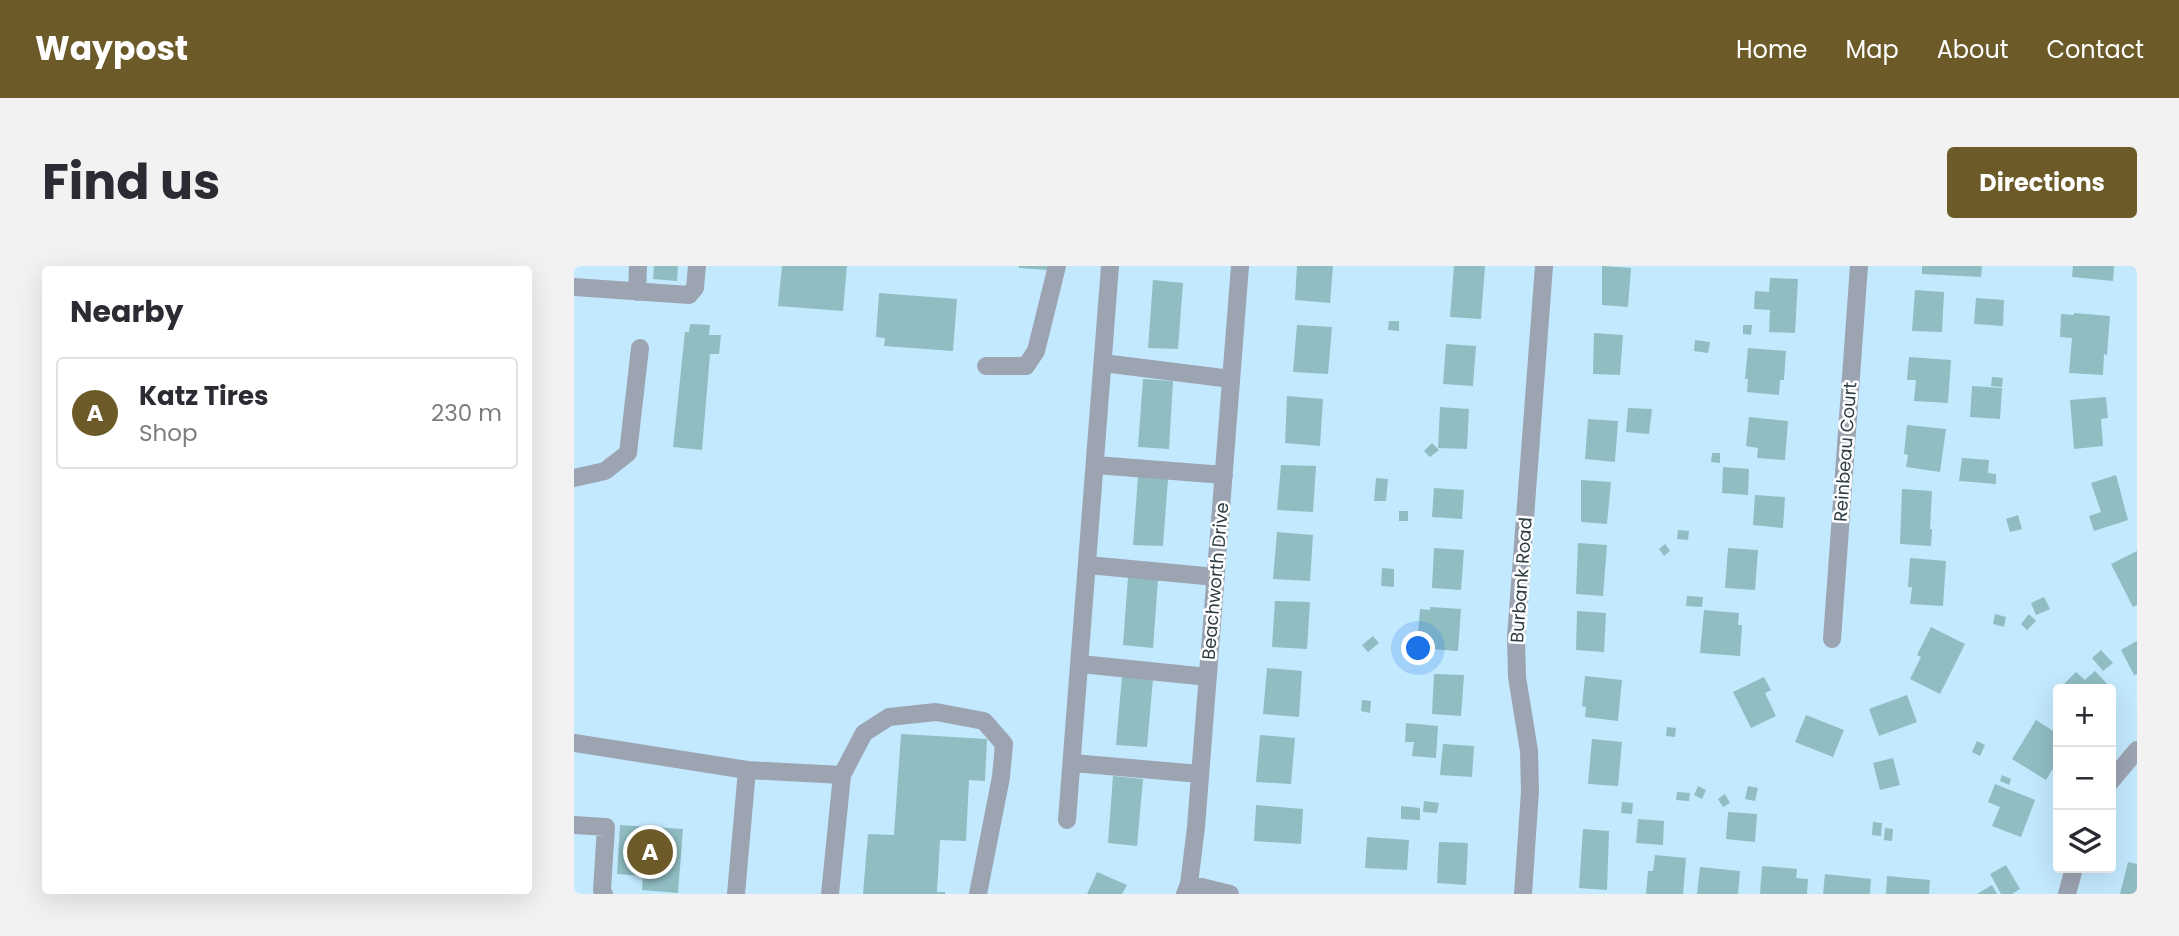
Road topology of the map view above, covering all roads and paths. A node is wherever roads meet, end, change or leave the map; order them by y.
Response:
1 (638, 266) edge
2 (697, 266) edge
3 (1057, 266) edge
4 (1110, 266) edge
5 (1240, 266) edge
6 (1544, 266) edge
7 (1859, 266) edge
8 (574, 286) edge
9 (637, 292) junction
10 (640, 348) dead end
11 (1103, 362) junction
12 (986, 366) dead end
13 (1231, 379) junction
14 (1096, 465) junction
15 (1224, 475) junction
16 (574, 478) edge
17 (1088, 565) junction
18 (1216, 577) junction
19 (1832, 639) dead end
20 (1081, 664) junction
21 (1208, 677) junction
22 (574, 743) edge
23 (2137, 750) edge
24 (1073, 762) junction
25 (747, 770) junction
26 (1200, 774) junction
27 (842, 775) junction
28 (2116, 775) edge
29 (1067, 820) dead end
30 (574, 825) edge
31 (2073, 873) edge
32 (1187, 889) edge
33 (604, 894) edge
34 (737, 894) edge
35 (830, 894) edge
36 (978, 894) edge
37 (1230, 894) edge
38 (1523, 894) edge
39 (2067, 894) edge

1 - 9 street
2 - 9 street
3 - 12 street
4 - 11 street
5 - 13 street, Beachworth Drive
6 - 38 street, Burbank Road
7 - 19 street, Reinbeau Court
8 - 9 street
10 - 16 street
11 - 13 street
11 - 14 street
13 - 15 street, Beachworth Drive
14 - 15 street
14 - 17 street
15 - 18 street, Beachworth Drive
17 - 18 street
17 - 20 street
18 - 21 street, Beachworth Drive
20 - 21 street
20 - 24 street
21 - 26 street, Beachworth Drive
22 - 25 street
23 - 28 street
24 - 26 street
24 - 29 street
25 - 27 street
25 - 34 street
26 - 32 street, Beachworth Drive
27 - 35 street
27 - 36 street
30 - 33 street
31 - 39 street
32 - 37 street

